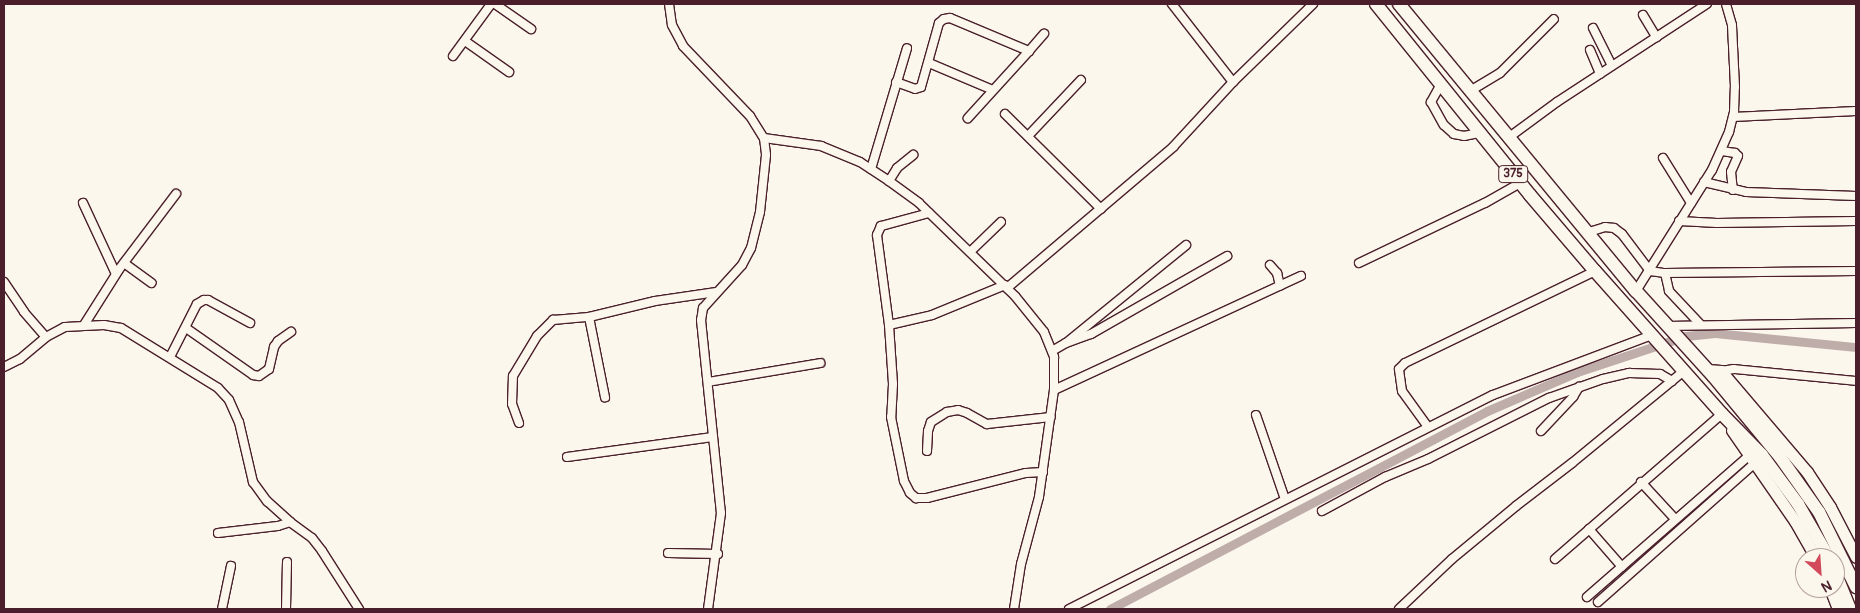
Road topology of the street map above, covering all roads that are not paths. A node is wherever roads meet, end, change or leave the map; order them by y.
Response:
1 (493, 4) edge
2 (670, 4) edge
3 (1172, 4) edge
4 (1313, 4) edge
5 (1376, 4) edge
6 (1399, 4) edge
7 (1707, 4) edge
8 (1726, 4) edge
9 (1643, 15) dead end
10 (1554, 19) dead end
11 (1593, 28) dead end
12 (531, 29) dead end
13 (1044, 34) dead end
14 (1656, 37) junction
15 (465, 41) junction
16 (907, 48) dead end
17 (1590, 50) dead end
18 (1028, 51) junction
19 (454, 56) dead end
20 (929, 63) junction
21 (1612, 66) junction
22 (509, 72) dead end
23 (1600, 74) junction
24 (1081, 80) dead end
25 (896, 82) junction
26 (1233, 82) junction
27 (1441, 84) junction
28 (993, 90) junction
29 (1470, 91) junction
30 (1856, 110) edge
31 (1005, 114) dead end
32 (1733, 117) junction
33 (968, 118) dead end
34 (1480, 133) junction
35 (1028, 136) junction
36 (764, 138) junction
37 (1508, 138) junction
38 (1722, 151) junction
39 (1521, 154) junction
40 (913, 155) dead end
41 (1663, 158) dead end
42 (871, 169) junction
43 (889, 181) junction
44 (1704, 182) junction
45 (1520, 183) junction
46 (1733, 190) junction
47 (176, 194) dead end
48 (1856, 196) edge
49 (84, 203) dead end
50 (1691, 203) junction
51 (1101, 209) junction
52 (929, 213) junction
53 (1679, 221) junction
54 (1856, 221) edge
55 (1001, 222) dead end
56 (1588, 232) junction
57 (1186, 245) dead end
58 (970, 252) junction
59 (1227, 256) dead end
60 (124, 262) junction
61 (1358, 263) dead end
62 (1270, 265) dead end
63 (1856, 270) edge
64 (1595, 271) junction
65 (1650, 271) junction
66 (1664, 273) junction
67 (116, 274) junction
68 (1301, 276) dead end
69 (4, 282) edge
70 (152, 283) dead end
71 (1280, 286) junction
72 (1006, 287) junction
73 (1636, 291) junction
74 (716, 292) junction
75 (589, 316) junction
76 (250, 323) dead end
77 (1856, 323) edge
78 (1700, 324) junction
79 (84, 325) junction
80 (889, 325) junction
81 (186, 328) junction
82 (1671, 330) junction
83 (291, 332) dead end
84 (46, 337) junction
85 (1654, 337) junction
86 (1066, 343) junction
87 (1052, 351) junction
88 (170, 357) junction
89 (820, 363) dead end
90 (4, 367) edge
91 (1707, 370) junction
92 (1684, 371) junction
93 (1721, 371) junction
94 (1672, 381) junction
95 (1856, 381) edge
96 (708, 382) junction
97 (1578, 387) junction
98 (1054, 390) junction
99 (605, 397) dead end
100 (1722, 414) junction
101 (1256, 415) dead end
102 (1051, 417) junction
103 (519, 423) dead end
104 (1428, 428) junction
105 (1541, 431) dead end
106 (713, 437) junction
107 (927, 450) dead end
108 (568, 457) dead end
109 (1753, 459) junction
110 (1043, 472) junction
111 (1641, 482) junction
112 (1285, 499) junction
113 (1322, 511) dead end
114 (1675, 519) junction
115 (290, 522) junction
116 (1589, 529) junction
117 (218, 534) dead end
118 (1810, 548) edge
119 (1824, 548) edge
120 (668, 553) dead end
121 (718, 554) junction
122 (1856, 557) edge
123 (1555, 559) dead end
124 (287, 562) dead end
125 (231, 566) dead end
126 (1622, 567) junction
127 (1856, 587) edge
128 (1587, 597) dead end
129 (1845, 597) edge
130 (1598, 602) dead end
131 (222, 609) edge
132 (286, 609) edge
133 (359, 609) edge
134 (708, 609) edge
135 (1014, 609) edge
136 (1070, 609) edge
137 (1399, 609) edge
138 (1850, 609) edge

1 - 12 street
1 - 15 street
2 - 36 street
3 - 26 street
4 - 26 street
5 - 27 main road, 375
6 - 29 main road, 375
7 - 14 street
8 - 32 street
9 - 14 street
10 - 29 street
11 - 21 street
13 - 18 street
14 - 21 street
15 - 19 street
15 - 22 street
16 - 25 street
17 - 23 street
18 - 20 street
18 - 28 street
20 - 25 street
20 - 28 street
21 - 23 street
23 - 37 street
24 - 35 street
25 - 42 street
26 - 51 street
27 - 34 main road, 375
27 - 34 street
28 - 33 street
29 - 37 main road, 375
30 - 32 street
31 - 35 street
32 - 38 street
34 - 45 main road, 375
35 - 51 street
36 - 42 street
36 - 74 street
37 - 39 main road, 375
38 - 44 street
38 - 46 street
39 - 45 main road
39 - 56 main road, 375
40 - 43 street
41 - 50 street
42 - 43 street
43 - 52 street
44 - 46 street
44 - 50 street
45 - 61 street
45 - 64 main road, 375
46 - 48 street
47 - 60 street
49 - 67 street
50 - 53 street
51 - 72 street
52 - 58 street
52 - 80 street
53 - 54 street
53 - 65 street
55 - 58 street
56 - 65 street
56 - 73 main road, 375
57 - 86 street
58 - 72 street
59 - 86 street
60 - 67 street
60 - 70 street
62 - 71 street
63 - 66 street
64 - 85 main road, 375
64 - 104 street
65 - 66 street
65 - 73 street
66 - 78 street
67 - 79 street
68 - 71 street
69 - 84 street
71 - 98 street
72 - 80 street
72 - 87 street
73 - 82 main road, 375
74 - 75 street
74 - 96 street
75 - 99 street
75 - 103 street
76 - 81 street
77 - 78 street
78 - 82 street
79 - 84 street
79 - 88 street
80 - 110 street
81 - 83 street
81 - 88 street
82 - 91 main road, 375
84 - 90 street
85 - 92 main road, 375
85 - 104 street
86 - 87 street
87 - 98 street
88 - 115 street
89 - 96 street
91 - 93 main road
91 - 127 main road, 375
92 - 94 street
92 - 100 main road, 375
93 - 95 street
93 - 122 main road
94 - 97 street
94 - 137 street
96 - 106 street
97 - 105 street
97 - 113 street
98 - 102 street
100 - 109 main road
100 - 111 street
100 - 119 main road, 375
101 - 112 street
102 - 107 street
102 - 110 street
104 - 112 street
106 - 108 street
106 - 121 street
109 - 114 street
109 - 118 main road
109 - 130 street
110 - 135 street
111 - 114 street
111 - 116 street
112 - 136 street
114 - 126 street
115 - 117 street
115 - 133 street
116 - 123 street
116 - 126 street
120 - 121 street
121 - 134 street
124 - 132 street
125 - 131 street
126 - 128 street
129 - 138 main road

